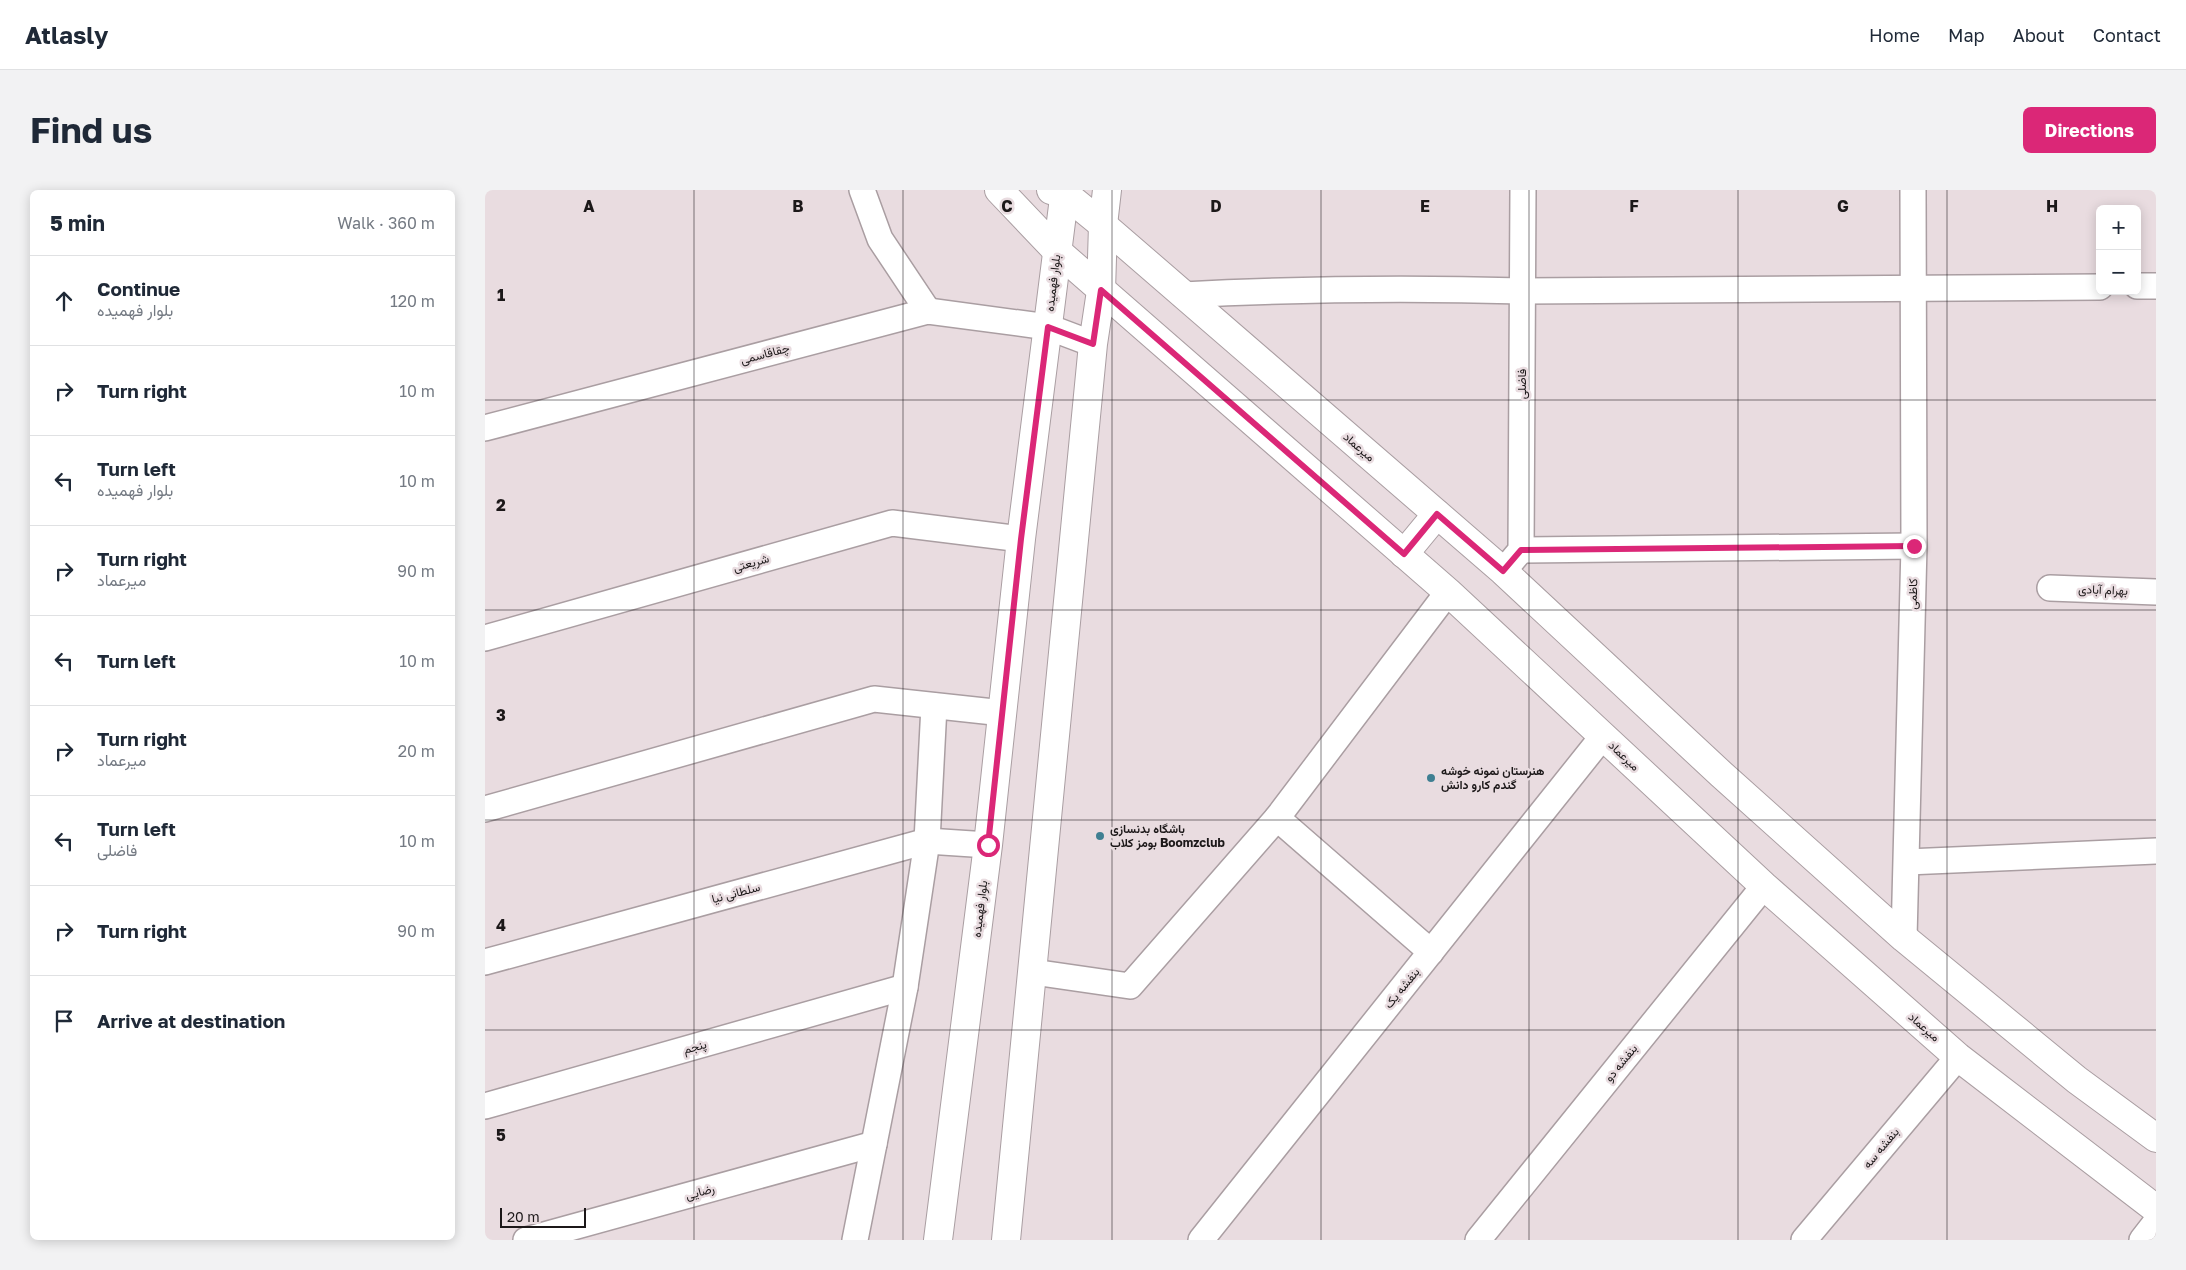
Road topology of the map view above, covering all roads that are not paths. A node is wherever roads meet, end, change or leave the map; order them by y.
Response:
1 (862, 190) edge
2 (999, 190) edge
3 (1107, 190) edge
4 (1523, 190) edge
5 (1913, 190) edge
6 (1060, 192) edge
7 (1103, 225) junction
8 (1057, 252) junction
9 (2141, 286) edge
10 (2156, 286) edge
11 (2096, 287) edge
12 (1915, 289) junction
13 (1101, 290) junction
14 (1178, 290) junction
15 (1523, 291) junction
16 (928, 311) junction
17 (1048, 327) junction
18 (1093, 344) junction
19 (485, 428) edge
20 (1437, 514) junction
21 (1021, 539) junction
22 (1914, 546) junction
23 (1521, 550) junction
24 (1404, 554) junction
25 (1503, 571) junction
26 (2050, 588) dead end
27 (1447, 592) junction
28 (2156, 592) edge
29 (485, 638) edge
30 (934, 706) junction
31 (1003, 712) junction
32 (1603, 736) junction
33 (485, 809) edge
34 (1277, 818) junction
35 (927, 841) junction
36 (988, 845) junction
37 (2156, 851) edge
38 (1907, 862) junction
39 (1764, 886) junction
40 (1904, 938) junction
41 (1431, 952) junction
42 (485, 962) edge
43 (1033, 972) junction
44 (905, 987) junction
45 (1958, 1057) junction
46 (485, 1106) edge
47 (2156, 1138) edge
48 (873, 1144) junction
49 (2156, 1210) edge
50 (2156, 1222) edge
51 (527, 1240) edge
52 (855, 1240) edge
53 (938, 1240) edge
54 (1006, 1240) edge
55 (1201, 1240) edge
56 (1478, 1240) edge
57 (1803, 1240) edge
58 (2142, 1240) edge

1 - 16 street
2 - 8 street, میرعماد
3 - 7 street
4 - 15 street, فاضلی
5 - 12 street, کاظمی
6 - 7 street, میرعماد
6 - 8 street, بلوار فهمیده
7 - 13 street
7 - 14 street, میرعماد
8 - 13 street, میرعماد
8 - 17 street, بلوار فهمیده
9 - 10 street
11 - 12 street
12 - 15 street
12 - 22 street, کاظمی
13 - 18 street
13 - 24 street, میرعماد
14 - 15 street
14 - 20 street, میرعماد
15 - 23 street, فاضلی
16 - 17 street, چقاقاسمی
16 - 19 street, چقاقاسمی
17 - 18 street, چقاقاسمی
17 - 21 street, بلوار فهمیده
18 - 43 street
20 - 24 street
20 - 25 street, میرعماد
21 - 29 street, شریعتی
21 - 31 street, بلوار فهمیده
22 - 23 street
22 - 38 street, کاظمی
23 - 25 street
24 - 27 street, میرعماد
25 - 40 street, میرعماد
26 - 28 street, بهرام آبادی
27 - 32 street, میرعماد
27 - 34 street
30 - 31 street
30 - 33 street
30 - 35 street
31 - 36 street, بلوار فهمیده
32 - 39 street, میرعماد
32 - 41 street, بنفشه یک
34 - 41 street
34 - 43 street
35 - 36 street, سلطانی نیا
35 - 42 street, سلطانی نیا
35 - 44 street
36 - 53 street, بلوار فهمیده
37 - 38 street
38 - 40 street, کاظمی
39 - 45 street, میرعماد
39 - 56 street, بنفشه دو
40 - 47 street, میرعماد
41 - 55 street, بنفشه یک
43 - 54 street
44 - 46 street, پنجم
44 - 48 street
45 - 49 street, میرعماد
45 - 57 street, بنفشه سه
48 - 51 street, رضایی
48 - 52 street
50 - 58 street

